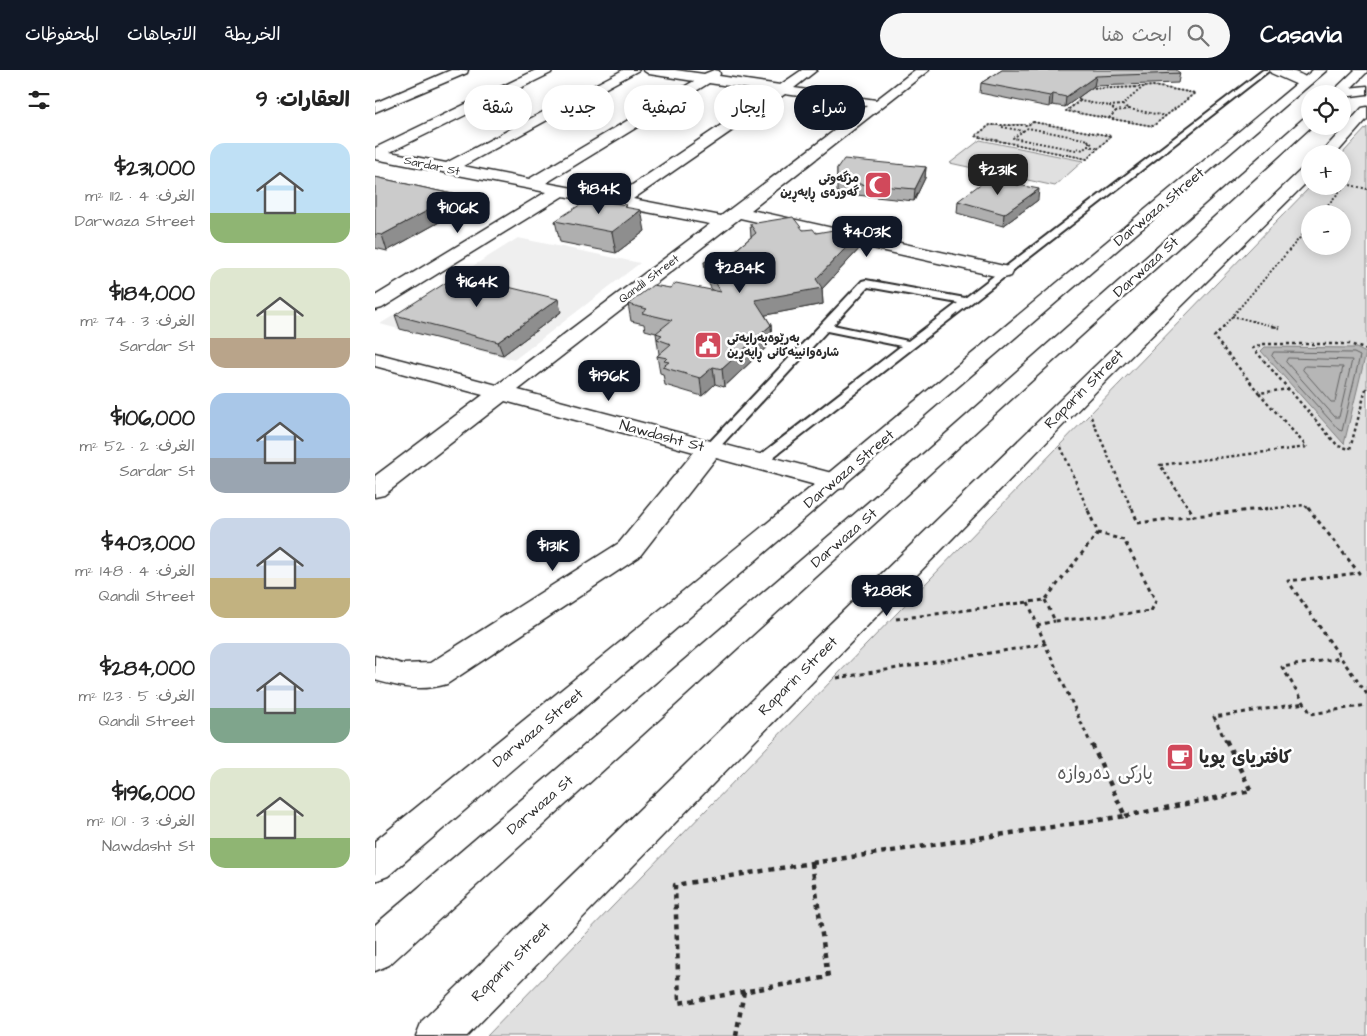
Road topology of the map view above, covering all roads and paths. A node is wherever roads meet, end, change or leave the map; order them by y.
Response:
1 (463, 70) edge
2 (546, 70) edge
3 (633, 70) edge
4 (649, 70) edge
5 (721, 70) edge
6 (811, 70) edge
7 (923, 70) edge
8 (1267, 70) edge
9 (1276, 70) edge
10 (1362, 70) edge
11 (1313, 76) edge
12 (707, 78) junction
13 (750, 85) edge
14 (1346, 85) edge
15 (1143, 87) junction
16 (784, 88) edge
17 (1086, 89) edge
18 (784, 90) edge
19 (1367, 90) edge
20 (1351, 92) edge
21 (1080, 94) edge
22 (1080, 101) junction
23 (878, 104) junction
24 (1122, 104) junction
25 (1109, 106) junction
26 (375, 108) edge
27 (1129, 109) junction
28 (1116, 110) junction
29 (1367, 111) edge
30 (1166, 116) junction
31 (1109, 118) junction
32 (1001, 127) junction
33 (1061, 127) junction
34 (1301, 127) edge
35 (723, 130) edge
36 (1023, 131) junction
37 (1053, 133) junction
38 (1041, 144) junction
39 (1335, 145) edge
40 (1087, 146) junction
41 (1036, 148) junction
42 (1098, 148) junction
43 (375, 154) edge
44 (447, 169) junction
45 (1301, 179) edge
46 (531, 185) junction
47 (1367, 188) edge
48 (559, 191) junction
49 (618, 202) junction
50 (1328, 205) edge
51 (731, 217) junction
52 (1301, 236) edge
53 (1135, 251) junction
54 (1004, 272) junction
55 (966, 302) junction
56 (375, 304) edge
57 (1232, 316) junction
58 (825, 327) junction
59 (1280, 328) dead end
60 (910, 345) junction
61 (1367, 350) edge
62 (376, 360) edge
63 (1367, 385) edge
64 (1289, 390) junction
65 (501, 393) junction
66 (1259, 393) junction
67 (1091, 416) dead end
68 (1058, 438) dead end
69 (710, 449) junction
70 (758, 462) junction
71 (834, 482) junction
72 (375, 489) edge
73 (1194, 516) junction
74 (1098, 533) junction
75 (1045, 600) junction
76 (1028, 602) junction
77 (893, 619) dead end
78 (1055, 621) junction
79 (1037, 625) junction
80 (1045, 644) junction
81 (1341, 658) junction
82 (375, 668) edge
83 (836, 679) dead end
84 (1367, 694) edge
85 (1305, 703) junction
86 (1367, 705) edge
87 (1125, 816) junction
88 (812, 863) junction
89 (375, 864) edge
90 (375, 951) edge
91 (744, 991) junction
92 (437, 1036) edge
93 (736, 1036) edge

1 - 26 main road
2 - 43 main road
3 - 44 main road
4 - 12 main road
5 - 12 main road
6 - 16 main road
7 - 23 main road, Qandil Street
8 - 54 lane
9 - 11 main road
10 - 14 main road
11 - 53 main road, Darwaza Street
12 - 13 main road
12 - 46 main road
15 - 17 path
15 - 24 path
15 - 30 path
18 - 23 main road
19 - 20 main road
21 - 22 path
22 - 25 path
22 - 31 path
23 - 51 main road, Qandil Street
24 - 25 path
24 - 27 path
25 - 28 path
27 - 28 path
27 - 30 path
28 - 31 path
29 - 39 main road
30 - 31 path
32 - 33 path
32 - 36 path
32 - 41 path
33 - 37 path
33 - 42 path
34 - 53 main road, Darwaza St
35 - 49 main road
36 - 37 path
36 - 38 path
37 - 40 path
38 - 40 path
38 - 41 path
40 - 42 path
41 - 42 path
43 - 44 main road, Sardar St
44 - 46 main road, Sardar St
45 - 92 main road, Raparin Street
46 - 48 main road, Sardar St
47 - 50 path
48 - 49 main road, Sardar St
48 - 56 main road
49 - 51 main road, Sardar St
51 - 54 main road, Sardar St
51 - 65 main road, Qandil Street
52 - 57 path
53 - 71 main road, Darwaza Street
53 - 90 main road, Darwaza St
54 - 55 lane
55 - 58 lane
55 - 60 lane
57 - 59 path
57 - 66 path
58 - 60 lane
58 - 69 lane
60 - 70 lane
61 - 64 path
62 - 65 main road, Nawdasht St
63 - 64 path
64 - 66 path
65 - 69 main road, Nawdasht St
65 - 72 main road, Qandil Street
66 - 73 path
67 - 73 path
68 - 74 path
69 - 70 main road, Nawdasht St
69 - 82 main road
70 - 71 main road, Nawdasht St
71 - 89 main road, Darwaza Street
73 - 81 path
74 - 75 path
74 - 78 path
75 - 76 path
75 - 78 path
76 - 77 path
76 - 79 path
78 - 79 path
79 - 80 path
80 - 83 path
80 - 87 path
81 - 84 path
81 - 85 path
85 - 86 path
85 - 87 path
87 - 88 path
88 - 91 path
88 - 91 path
91 - 93 path

